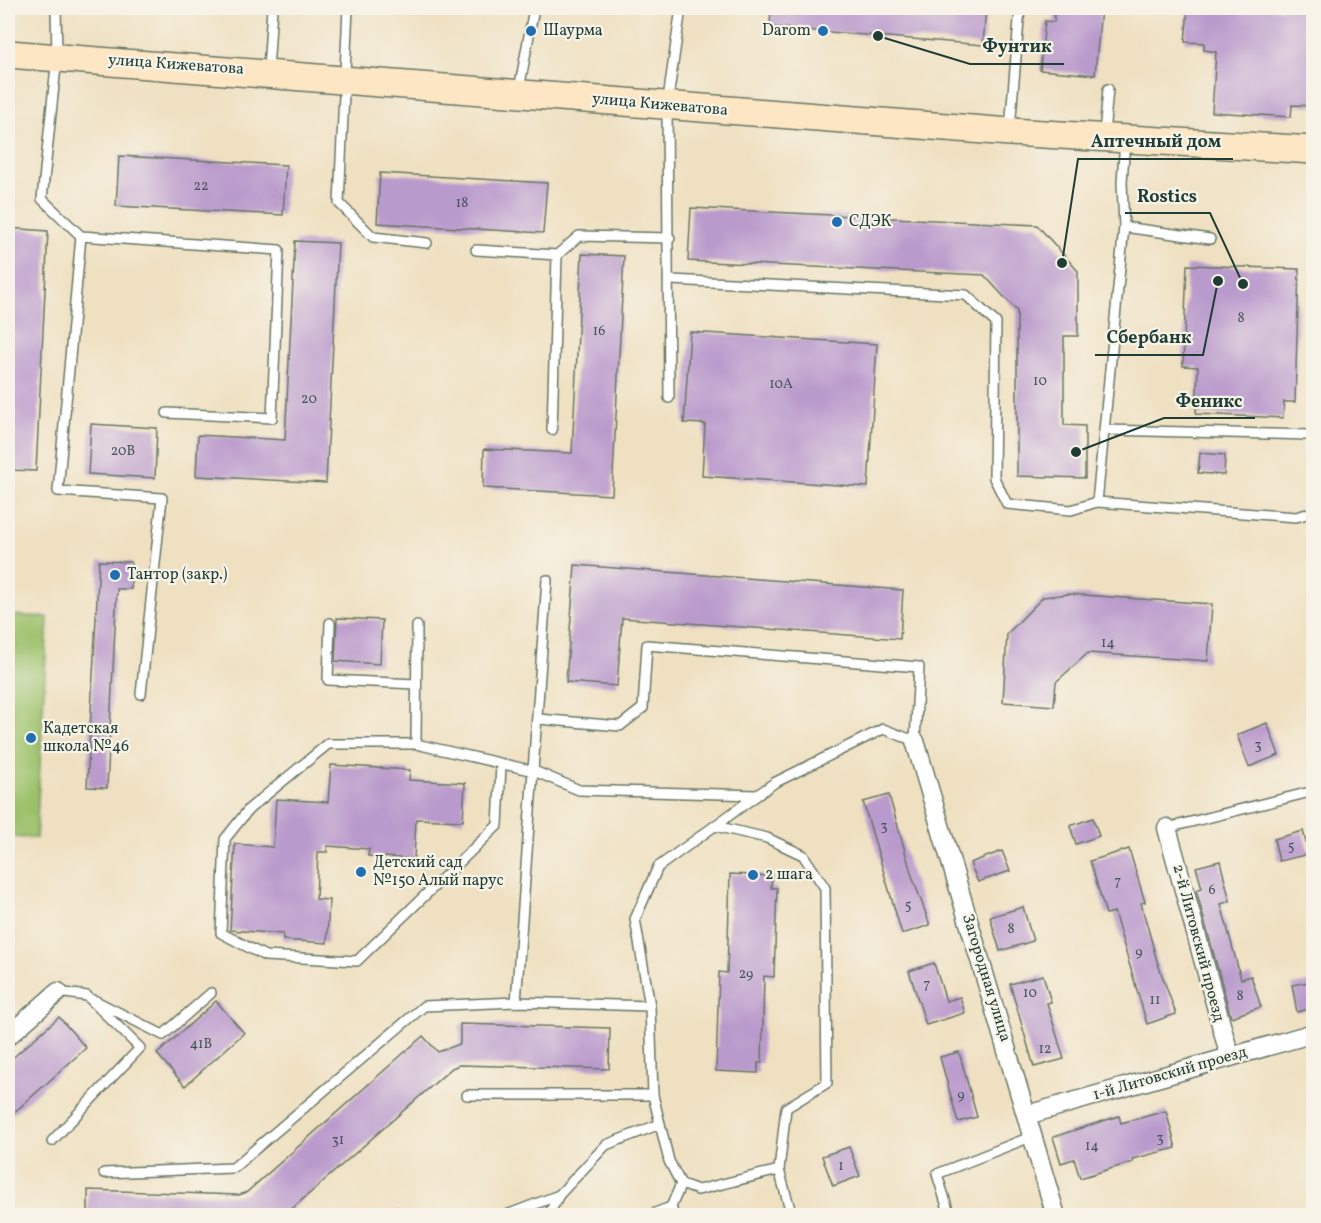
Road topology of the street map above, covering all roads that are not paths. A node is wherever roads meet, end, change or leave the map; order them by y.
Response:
1 (56, 8) edge
2 (272, 8) edge
3 (348, 8) edge
4 (534, 8) edge
5 (681, 8) edge
6 (1020, 8) edge
7 (8, 54) edge
8 (57, 57) junction
9 (267, 72) junction
10 (346, 81) junction
11 (1108, 89) dead end
12 (518, 93) junction
13 (668, 105) junction
14 (1010, 132) junction
15 (1115, 137) junction
16 (1314, 150) edge
17 (1124, 227) junction
18 (81, 236) junction
19 (670, 238) junction
20 (1210, 239) dead end
21 (426, 243) dead end
22 (476, 250) dead end
23 (557, 255) junction
24 (671, 280) junction
25 (669, 398) dead end
26 (167, 412) dead end
27 (552, 430) dead end
28 (1105, 430) junction
29 (1309, 435) dead end
30 (1097, 502) junction
31 (1314, 512) edge
32 (547, 580) dead end
33 (330, 623) dead end
34 (417, 626) dead end
35 (416, 684) junction
36 (141, 694) dead end
37 (538, 719) junction
38 (915, 741) junction
39 (416, 744) junction
40 (501, 765) junction
41 (534, 771) junction
42 (1314, 790) edge
43 (757, 795) junction
44 (715, 826) junction
45 (1167, 828) joint
46 (58, 992) joint
47 (211, 993) dead end
48 (87, 996) junction
49 (516, 1002) junction
50 (650, 1006) junction
51 (1314, 1033) edge
52 (8, 1036) edge
53 (1230, 1057) junction
54 (467, 1095) dead end
55 (653, 1095) junction
56 (1027, 1115) junction
57 (660, 1124) junction
58 (1034, 1136) junction
59 (52, 1141) dead end
60 (779, 1170) junction
61 (104, 1173) dead end
62 (681, 1184) junction
63 (559, 1195) junction
64 (670, 1213) edge
65 (1055, 1213) edge
66 (504, 1215) edge
67 (548, 1215) edge
68 (646, 1215) edge
69 (792, 1215) edge
70 (950, 1215) edge
71 (1035, 1215) edge

1 - 8 lane
2 - 9 lane
3 - 10 lane
4 - 12 lane
5 - 13 lane
6 - 14 lane
7 - 8 main road, улица Кижеватова
8 - 9 main road, улица Кижеватова
8 - 18 lane
9 - 10 main road, улица Кижеватова
10 - 12 main road, улица Кижеватова
10 - 21 lane
11 - 15 lane
12 - 13 main road, улица Кижеватова
13 - 14 main road, улица Кижеватова
13 - 19 lane
14 - 15 main road, улица Кижеватова
15 - 16 main road, улица Кижеватова
15 - 17 lane
17 - 20 lane
17 - 28 lane
18 - 26 lane
18 - 36 lane
19 - 23 lane
19 - 24 lane
22 - 23 lane
23 - 27 lane
24 - 25 lane
24 - 30 lane
28 - 29 lane
28 - 30 lane
30 - 31 lane
32 - 37 lane
33 - 35 lane
34 - 35 lane
35 - 39 lane
37 - 38 lane
37 - 41 lane
38 - 43 lane
38 - 56 street, Загородная улица
39 - 40 lane
39 - 40 lane
40 - 41 lane
41 - 43 lane
41 - 49 lane
42 - 45 lane
43 - 44 lane
44 - 50 lane
44 - 60 lane
45 - 53 street, 2-й Литовский проезд
46 - 48 lane
46 - 52 street
47 - 48 lane
48 - 59 lane
49 - 50 lane
49 - 61 lane
50 - 55 lane
51 - 53 street, 1-й Литовский проезд
53 - 56 street, 1-й Литовский проезд
54 - 55 lane
55 - 57 lane
56 - 58 street, Загородная улица
57 - 62 lane
57 - 63 lane
58 - 65 street, Загородная улица
58 - 70 lane
60 - 62 lane
60 - 69 lane
62 - 64 lane
63 - 66 lane
63 - 67 lane
64 - 68 lane
65 - 71 lane

